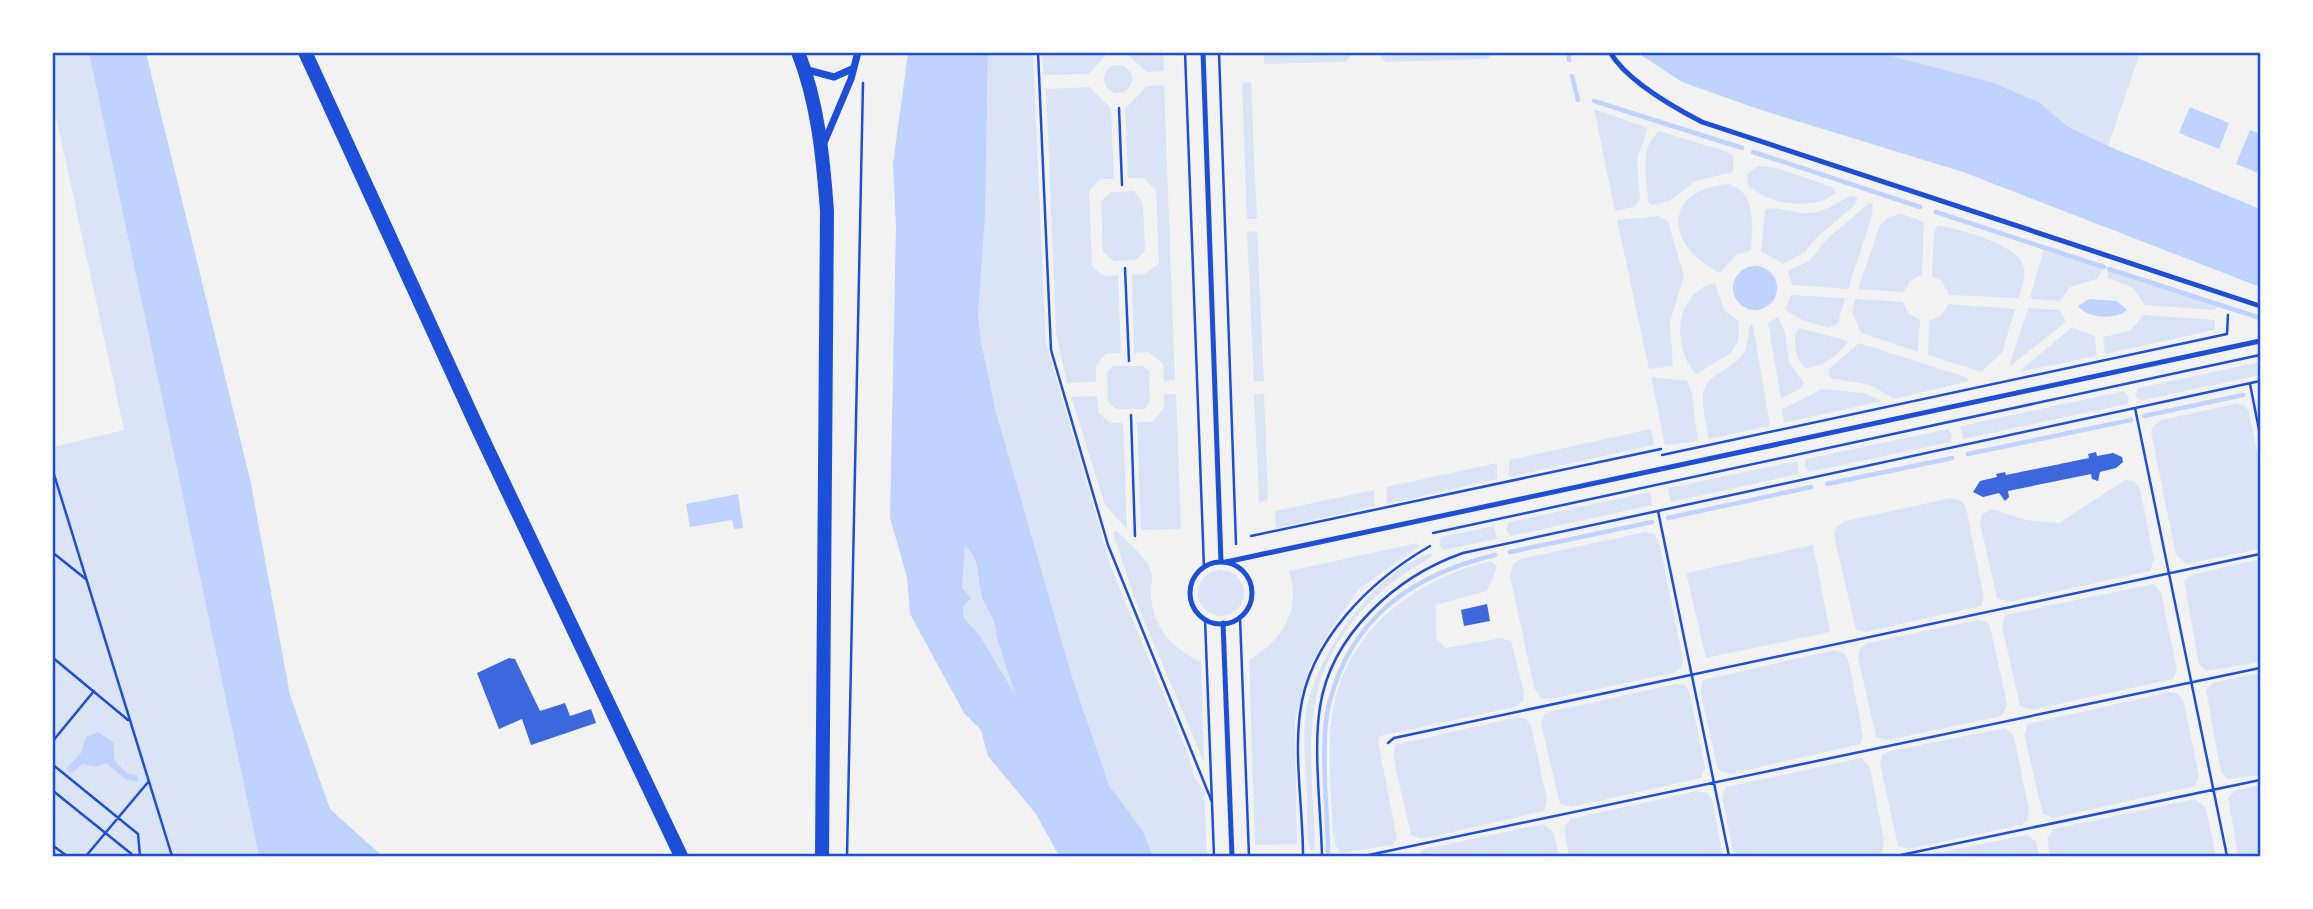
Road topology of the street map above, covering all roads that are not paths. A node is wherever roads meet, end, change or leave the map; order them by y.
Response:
1 (305, 52) edge
2 (798, 52) edge
3 (858, 52) edge
4 (1203, 52) edge
5 (1610, 52) edge
6 (804, 69) junction
7 (852, 69) junction
8 (822, 147) junction
9 (2260, 306) edge
10 (2260, 341) edge
11 (1223, 562) junction
12 (1223, 623) junction
13 (681, 856) edge
14 (822, 856) edge
15 (1232, 856) edge

1 - 13 main road
2 - 6 main road
3 - 7 street
4 - 11 lane
5 - 9 lane
6 - 7 street
6 - 8 main road
7 - 8 street
8 - 14 main road
10 - 11 lane
11 - 12 lane
11 - 12 lane
12 - 15 lane

